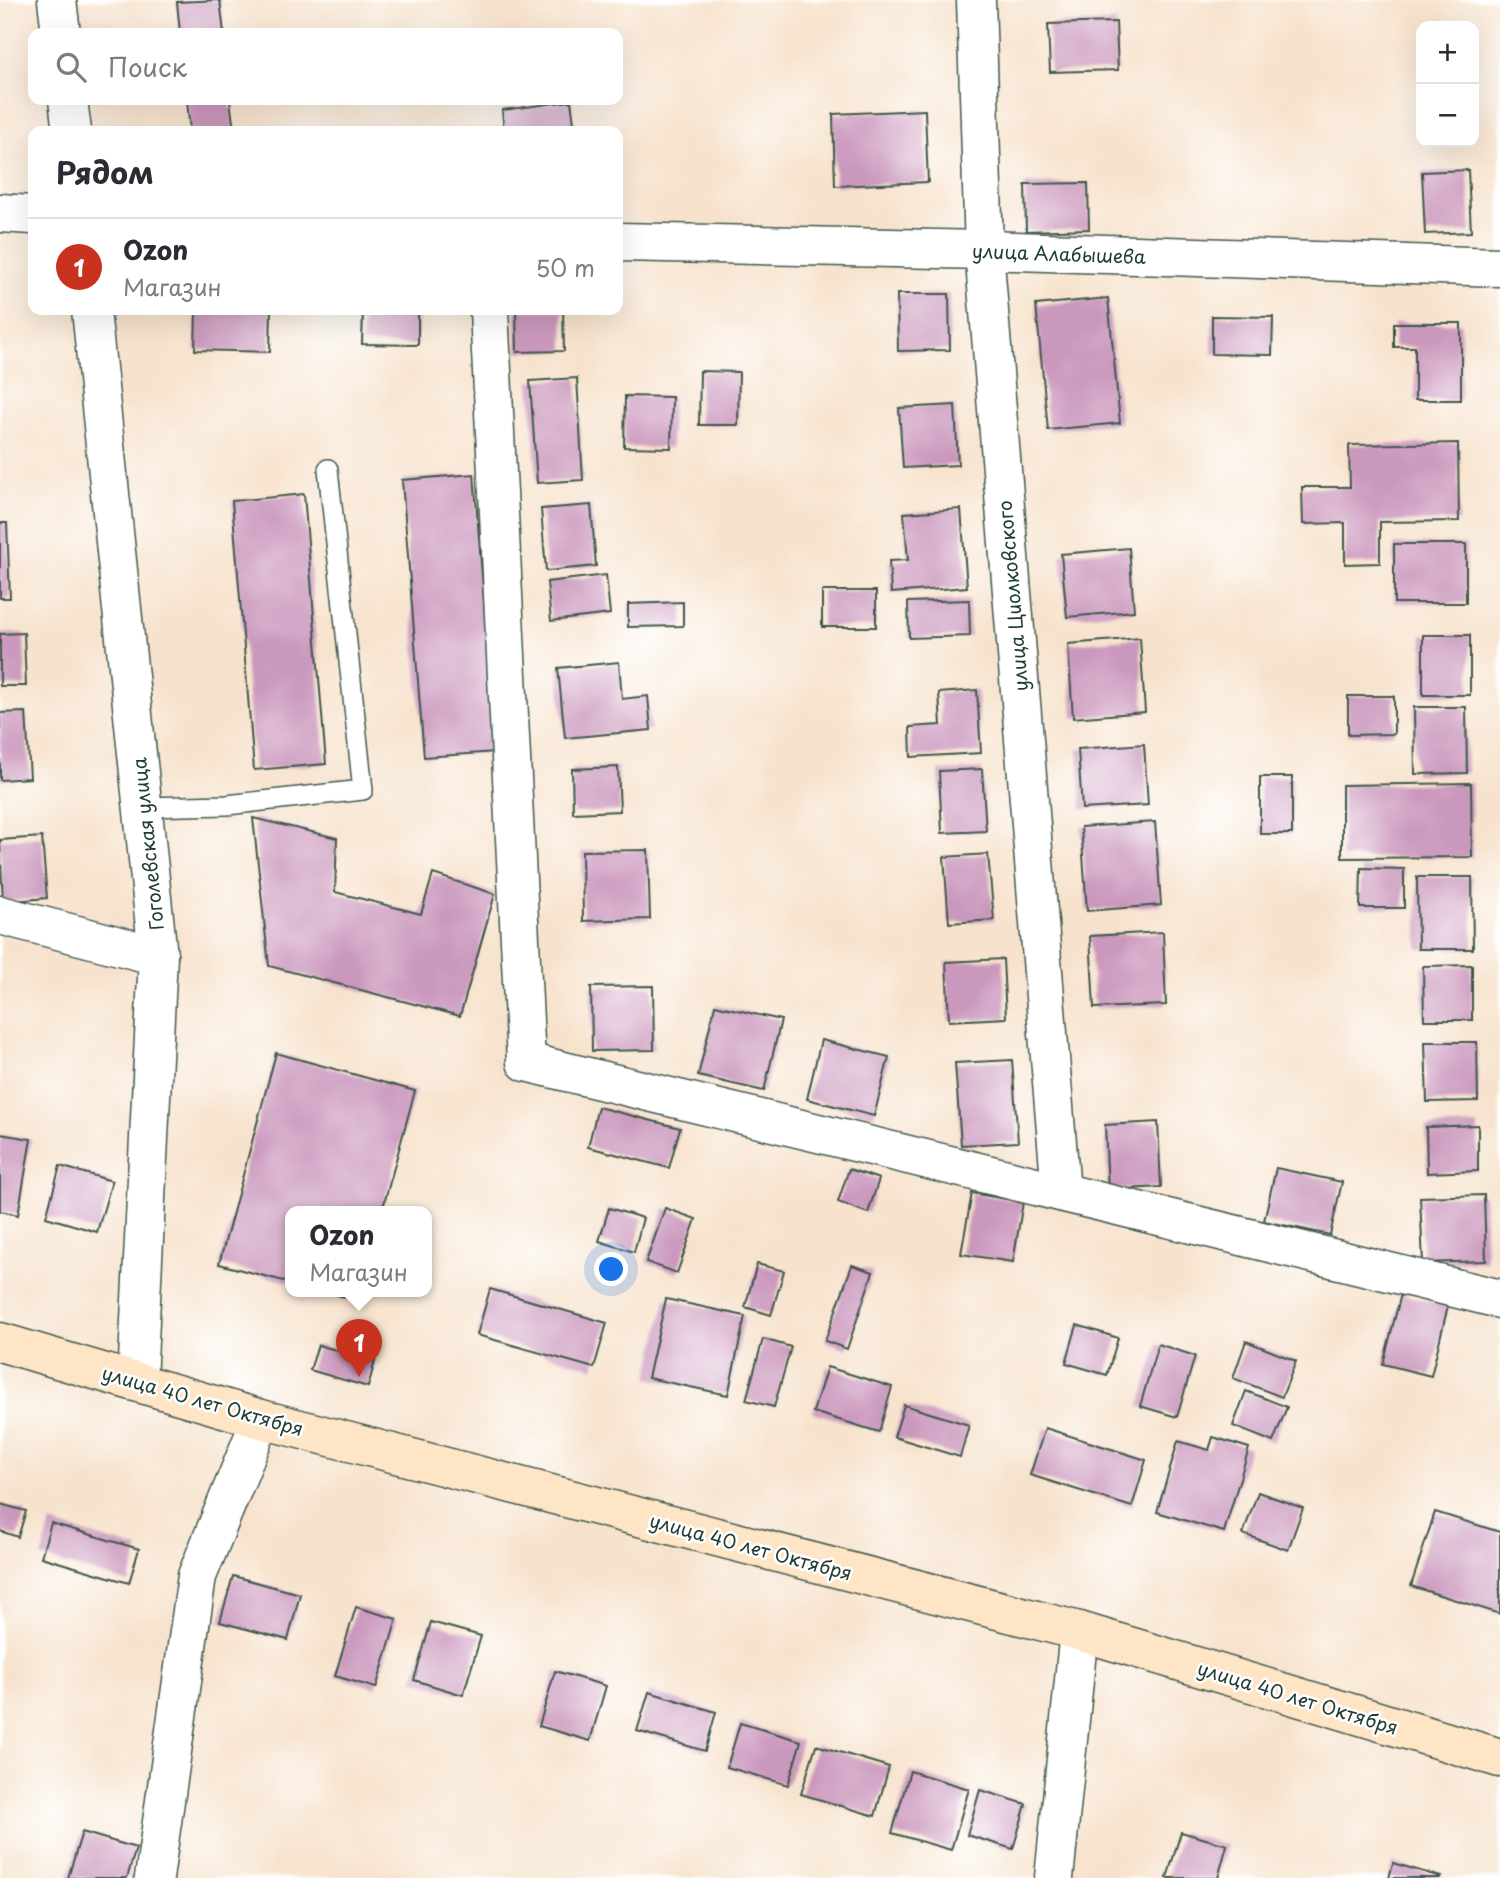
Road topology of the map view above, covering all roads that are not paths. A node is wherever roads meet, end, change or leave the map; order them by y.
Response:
1 (57, 0) edge
2 (976, 0) edge
3 (60, 28) edge
4 (69, 105) edge
5 (71, 126) edge
6 (0, 213) edge
7 (28, 215) edge
8 (623, 242) edge
9 (984, 250) junction
10 (1500, 267) edge
11 (92, 315) edge
12 (489, 315) edge
13 (328, 469) dead end
14 (143, 807) junction
15 (0, 915) edge
16 (158, 956) junction
17 (1061, 1192) junction
18 (1500, 1299) edge
19 (0, 1342) edge
20 (137, 1381) junction
21 (261, 1419) junction
22 (1079, 1631) junction
23 (1500, 1758) edge
24 (154, 1878) edge
25 (1054, 1878) edge

1 - 3 street
2 - 9 street, улица Циолковского
4 - 5 street
6 - 7 street
8 - 9 street, улица Алабышева
9 - 10 street, улица Алабышева
9 - 17 street, улица Циолковского
11 - 14 street, Гоголевская улица
12 - 17 street
13 - 14 lane
14 - 16 street, Гоголевская улица
15 - 16 street
16 - 20 street, Гоголевская улица
17 - 18 street
19 - 20 street, улица 40 лет Октября
20 - 21 street, улица 40 лет Октября
21 - 22 street, улица 40 лет Октября
21 - 24 street
22 - 23 street, улица 40 лет Октября
22 - 25 street

